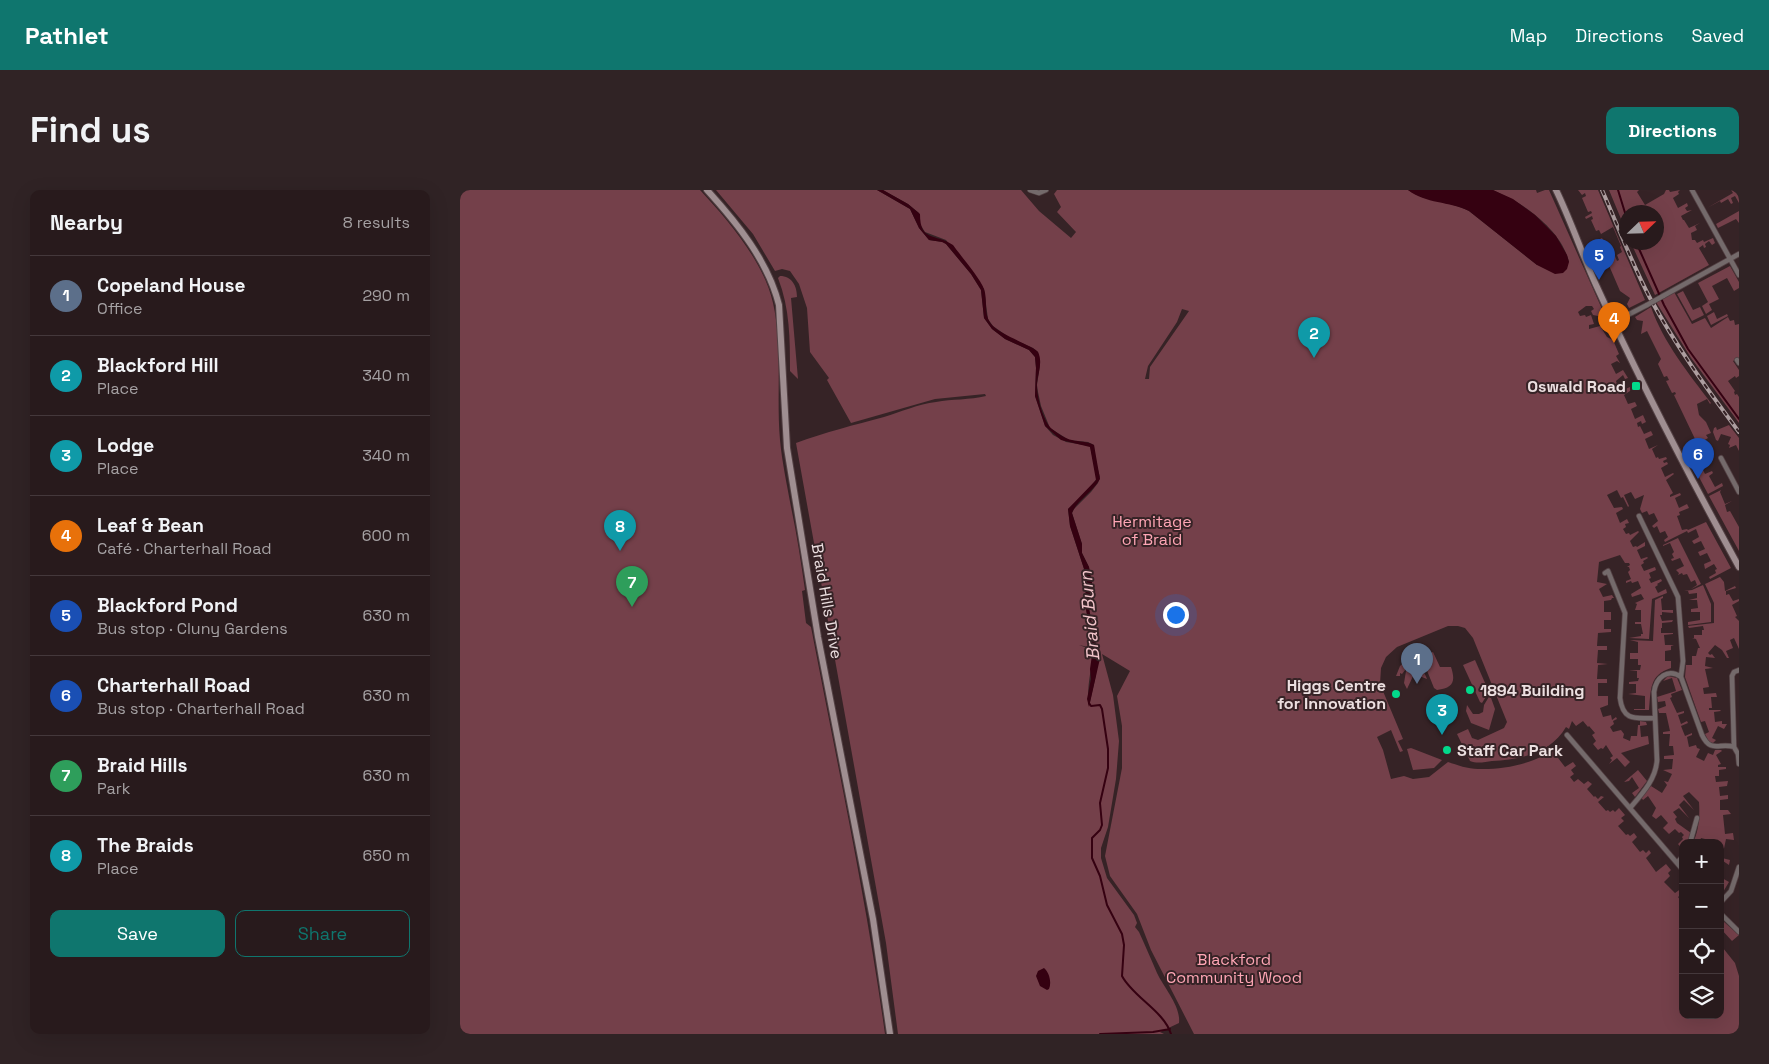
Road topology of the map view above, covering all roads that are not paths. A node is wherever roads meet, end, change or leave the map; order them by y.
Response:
1 (707, 190) edge
2 (1046, 190) edge
3 (1556, 190) edge
4 (1692, 190) edge
5 (1031, 191) edge
6 (1739, 254) edge
7 (1730, 259) junction
8 (1739, 274) edge
9 (1614, 322) junction
10 (1721, 458) dead end
11 (1739, 492) edge
12 (1638, 516) dead end
13 (1739, 567) edge
14 (1605, 573) dead end
15 (1736, 671) edge
16 (1681, 676) junction
17 (1655, 718) junction
18 (1567, 735) dead end
19 (1734, 747) junction
20 (1739, 764) edge
21 (1630, 808) junction
22 (1697, 818) dead end
23 (1691, 839) edge
24 (1679, 861) edge
25 (1677, 863) junction
26 (1679, 865) edge
27 (1739, 867) edge
28 (1724, 899) edge
29 (1724, 917) edge
30 (1739, 932) edge
31 (890, 1034) edge

1 - 31 street, Braid Hills Drive
2 - 5 street
3 - 9 street
4 - 7 street
6 - 7 street
7 - 8 street
7 - 9 street, bridge
9 - 13 street
10 - 11 street
12 - 16 street
14 - 17 street
15 - 19 street
16 - 17 street
16 - 19 street
17 - 21 street
18 - 21 street
19 - 20 street
21 - 25 street
22 - 23 street
24 - 25 street
25 - 26 street
27 - 28 street
29 - 30 street

